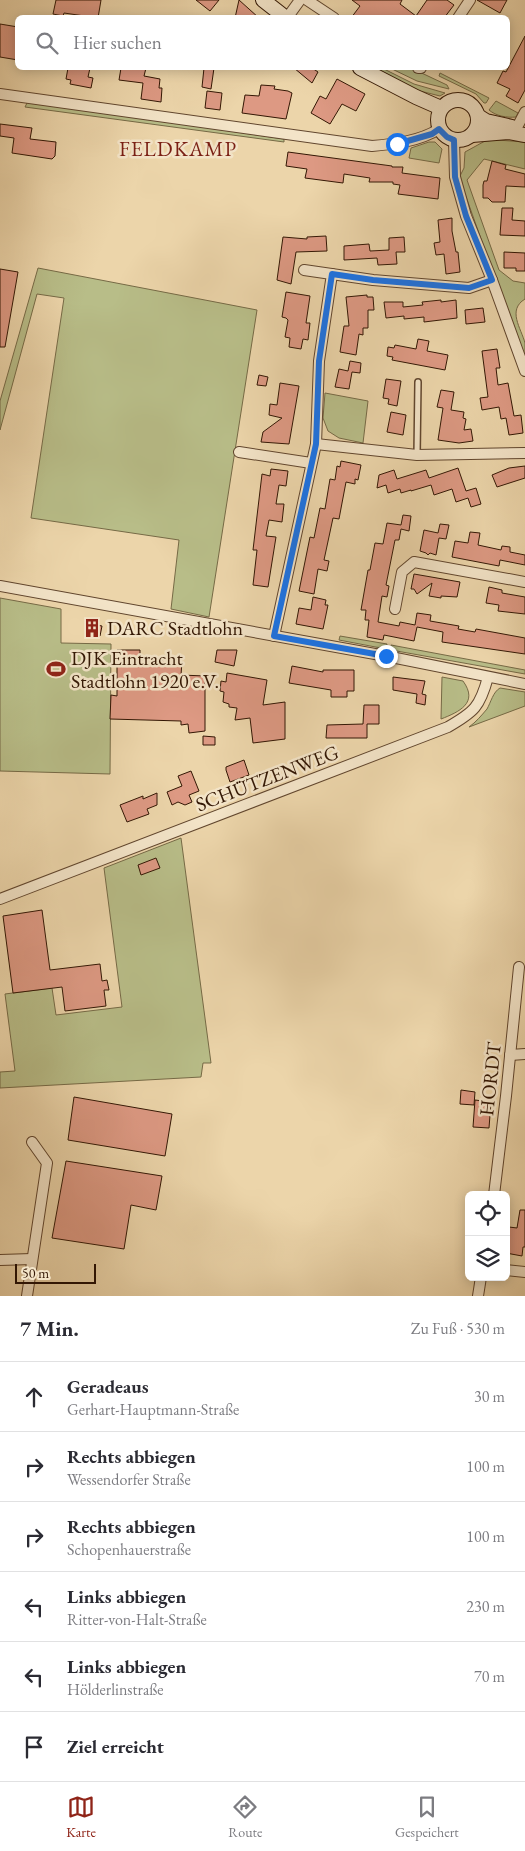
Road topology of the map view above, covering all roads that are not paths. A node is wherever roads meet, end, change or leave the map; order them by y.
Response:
1 (263, 0) edge
2 (300, 0) edge
3 (307, 0) edge
4 (470, 0) edge
5 (282, 15) edge
6 (288, 15) edge
7 (330, 15) edge
8 (460, 15) edge
9 (364, 70) edge
10 (0, 94) edge
11 (441, 108) junction
12 (525, 112) edge
13 (478, 116) junction
14 (439, 129) junction
15 (520, 131) edge
16 (472, 135) junction
17 (454, 140) junction
18 (304, 270) dead end
19 (332, 274) junction
20 (492, 280) junction
21 (525, 371) edge
22 (418, 382) dead end
23 (316, 444) junction
24 (238, 452) dead end
25 (525, 453) edge
26 (417, 455) junction
27 (311, 463) junction
28 (525, 582) edge
29 (0, 586) edge
30 (395, 609) dead end
31 (274, 636) junction
32 (488, 677) junction
33 (525, 684) edge
34 (0, 899) edge
35 (519, 967) dead end
36 (525, 1054) edge
37 (510, 1055) junction
38 (32, 1142) dead end
39 (494, 1191) edge
40 (32, 1259) junction
41 (0, 1260) edge
42 (510, 1270) edge
43 (525, 1272) edge
44 (480, 1281) edge
45 (27, 1296) edge
46 (478, 1296) edge

1 - 5 street
2 - 6 street
3 - 7 street
4 - 8 street
9 - 11 street
10 - 14 street
11 - 13 street
11 - 14 street
12 - 15 street
13 - 15 street
13 - 16 street
14 - 17 street
15 - 16 street
16 - 17 street
17 - 20 street
18 - 19 street
19 - 20 street
19 - 23 street
20 - 21 street
22 - 26 lane
23 - 26 street
23 - 27 street
24 - 27 street
25 - 26 street
27 - 31 street
28 - 30 street
29 - 31 street
31 - 32 street
32 - 33 street
32 - 34 street, SCHÜTZENWEG
35 - 37 street, HORDT
36 - 37 street
37 - 39 street, HORDT
38 - 40 street
40 - 41 street
40 - 45 street
42 - 43 street
44 - 46 street

